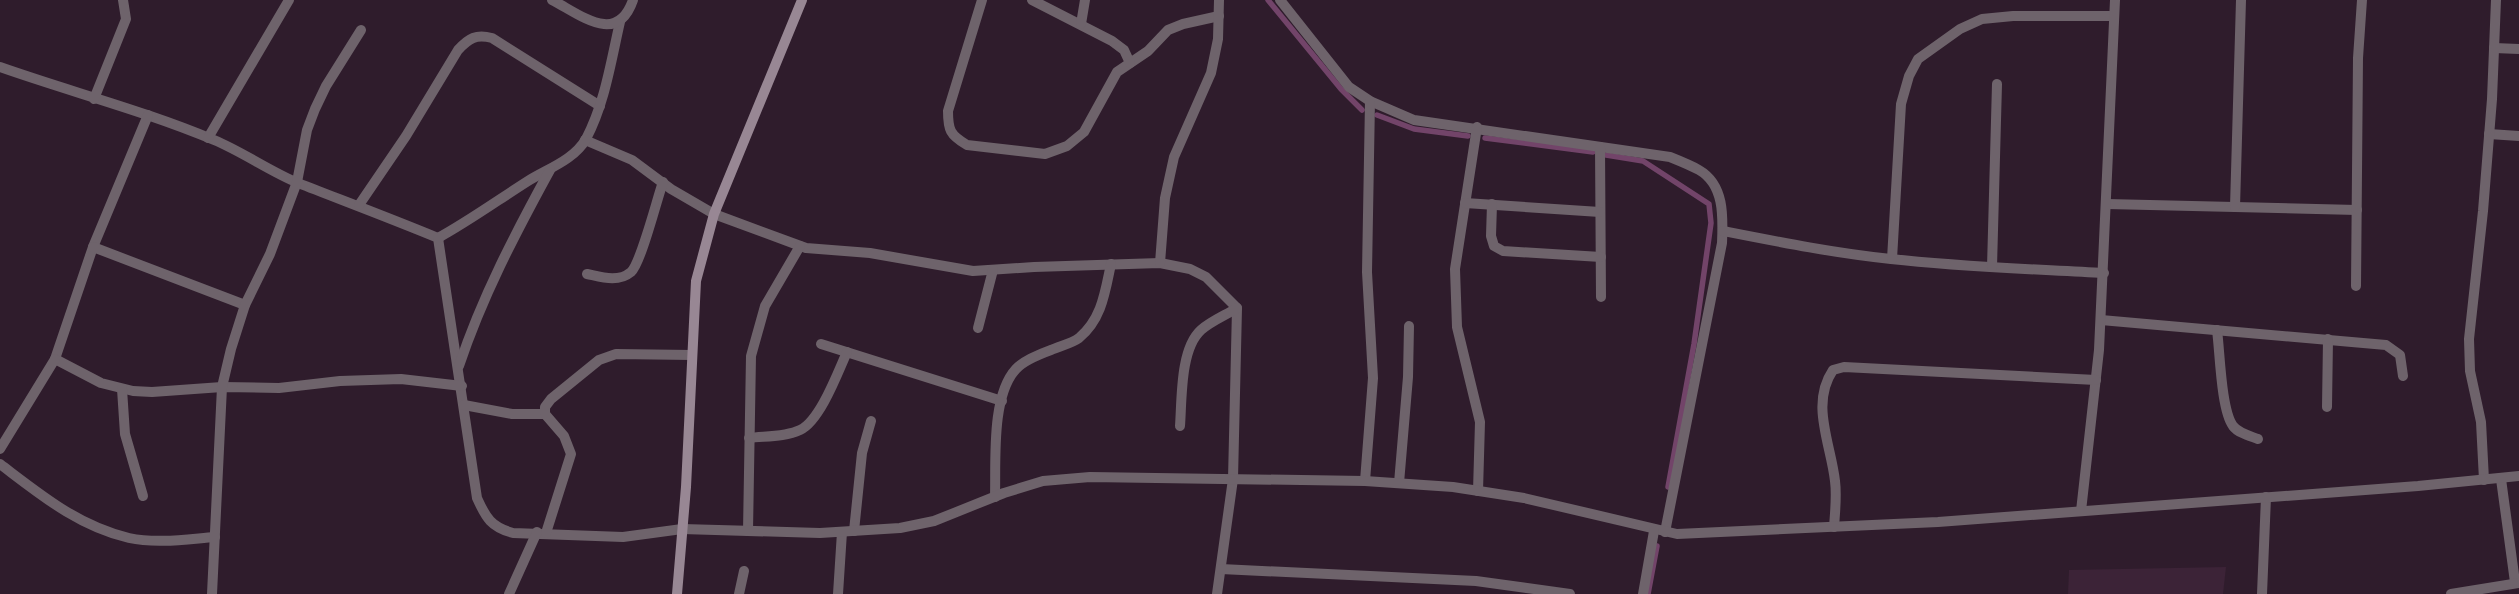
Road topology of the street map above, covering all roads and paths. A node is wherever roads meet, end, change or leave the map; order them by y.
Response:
1 (124, 0) edge
2 (288, 0) edge
3 (552, 0) edge
4 (633, 0) edge
5 (802, 0) edge
6 (982, 0) edge
7 (1032, 0) edge
8 (1085, 0) edge
9 (1219, 0) edge
10 (1280, 0) edge
11 (2115, 0) edge
12 (2241, 0) edge
13 (2362, 0) edge
14 (2496, 0) edge
15 (1219, 16) junction
16 (2114, 16) junction
17 (620, 22) junction
18 (1081, 24) junction
19 (361, 30) dead end
20 (2494, 48) junction
21 (2519, 49) edge
22 (1130, 63) junction
23 (0, 67) edge
24 (1996, 84) dead end
25 (94, 99) junction
26 (1370, 100) junction
27 (600, 106) junction
28 (148, 114) junction
29 (1477, 127) junction
30 (2489, 134) junction
31 (2519, 136) edge
32 (208, 138) junction
33 (585, 140) junction
34 (1600, 146) junction
35 (550, 170) junction
36 (297, 182) junction
37 (663, 182) junction
38 (1465, 203) junction
39 (1492, 204) junction
40 (2107, 204) junction
41 (359, 205) junction
42 (2235, 207) junction
43 (2357, 210) junction
44 (1600, 212) junction
45 (714, 214) junction
46 (1723, 231) junction
47 (438, 238) junction
48 (800, 246) junction
49 (93, 247) junction
50 (1601, 257) junction
51 (1892, 259) junction
52 (1160, 263) junction
53 (1111, 264) junction
54 (1992, 267) junction
55 (993, 270) junction
56 (2104, 273) junction
57 (587, 274) dead end
58 (2356, 286) dead end
59 (1601, 297) dead end
60 (245, 305) junction
61 (1238, 308) junction
62 (2101, 320) junction
63 (1409, 326) dead end
64 (978, 328) dead end
65 (2217, 330) junction
66 (2328, 339) junction
67 (821, 344) dead end
68 (847, 352) junction
69 (692, 355) junction
70 (54, 359) junction
71 (459, 368) junction
72 (2403, 376) dead end
73 (2096, 380) junction
74 (222, 386) junction
75 (462, 386) junction
76 (122, 389) junction
77 (1002, 402) junction
78 (464, 405) junction
79 (2327, 407) dead end
80 (545, 414) junction
81 (871, 421) dead end
82 (1180, 426) dead end
83 (748, 438) junction
84 (2258, 439) dead end
85 (0, 449) edge
86 (0, 464) edge
87 (2519, 476) edge
88 (2500, 478) junction
89 (1233, 479) junction
90 (2484, 480) junction
91 (1365, 481) junction
92 (1399, 483) junction
93 (1478, 491) junction
94 (143, 496) dead end
95 (995, 496) junction
96 (2266, 496) junction
97 (2081, 510) junction
98 (1834, 527) junction
99 (682, 529) junction
100 (748, 531) junction
101 (854, 531) junction
102 (1654, 531) junction
103 (541, 532) junction
104 (842, 532) junction
105 (1665, 532) junction
106 (215, 537) junction
107 (1220, 569) junction
108 (744, 571) dead end
109 (2517, 582) edge
110 (212, 594) edge
111 (509, 594) edge
112 (677, 594) edge
113 (739, 594) edge
114 (838, 594) edge
115 (1217, 594) edge
116 (1570, 594) edge
117 (1643, 594) edge
118 (2262, 594) edge
119 (2451, 594) edge
120 (2496, 594) edge

1 - 25 street
2 - 32 street
3 - 17 street
4 - 17 street
5 - 45 main road
6 - 22 street
7 - 18 street
8 - 18 street
9 - 15 street
10 - 26 street
11 - 16 street
12 - 42 street
13 - 43 street
14 - 20 street
15 - 22 street
15 - 52 street
16 - 40 street
16 - 51 street
17 - 27 street
18 - 22 street
19 - 36 street
20 - 21 street
20 - 30 street
23 - 25 street
24 - 54 street
25 - 28 street
26 - 29 street
26 - 91 street
27 - 33 street
27 - 41 street
28 - 32 street
28 - 49 street
29 - 34 street
29 - 38 street
30 - 31 street
30 - 90 street
32 - 36 street
33 - 35 street
33 - 37 street
34 - 44 street
34 - 46 street
35 - 47 street
35 - 71 street
36 - 41 street
36 - 60 street
37 - 45 street
37 - 57 street
38 - 39 street
38 - 93 street
39 - 44 street
39 - 50 street
40 - 42 street
40 - 56 street
41 - 47 street
42 - 43 street
43 - 58 street
44 - 50 street
45 - 48 street
45 - 69 main road
46 - 51 street
46 - 105 street
47 - 71 street
48 - 55 street
48 - 83 street
49 - 60 street
49 - 70 street
50 - 59 street
51 - 54 street
52 - 53 street
52 - 61 street
53 - 55 street
53 - 77 street
54 - 56 street
55 - 64 street
56 - 62 street
60 - 74 street
61 - 82 street
61 - 89 street
62 - 65 street
62 - 73 street
63 - 92 street
65 - 66 street
65 - 84 street
66 - 72 street
66 - 79 street
67 - 68 street
68 - 77 street
68 - 83 street
69 - 80 street
69 - 99 main road
70 - 76 street
70 - 85 street
71 - 75 street
73 - 97 street
73 - 98 street
74 - 75 street
74 - 76 street
74 - 106 street
75 - 78 street
76 - 94 street
77 - 95 street
78 - 80 street
78 - 103 street
80 - 103 street
81 - 101 street
83 - 100 street
86 - 106 street
87 - 88 street
88 - 90 street
88 - 109 street
89 - 91 street
89 - 95 street
89 - 107 street
90 - 96 street
91 - 92 street
92 - 93 street
93 - 102 street
95 - 101 street
96 - 97 street
96 - 118 street
97 - 98 street
98 - 105 street
99 - 100 street
99 - 103 street
99 - 112 main road
100 - 104 street
101 - 104 street
102 - 105 street
102 - 117 street
103 - 111 street
104 - 114 street
106 - 110 street
107 - 115 street
107 - 116 street
108 - 113 street
109 - 119 street
109 - 120 street

